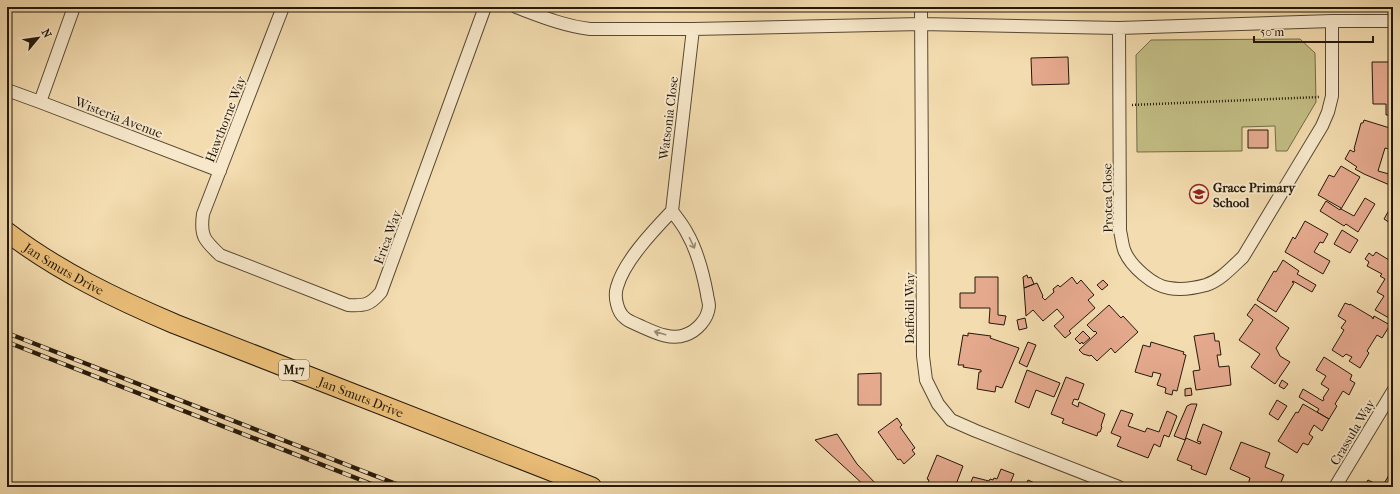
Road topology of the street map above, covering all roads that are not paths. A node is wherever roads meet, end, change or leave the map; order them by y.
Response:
1 (74, 7) edge
2 (283, 7) edge
3 (485, 7) edge
4 (516, 7) edge
5 (921, 7) edge
6 (1332, 21) junction
7 (1393, 21) edge
8 (921, 24) junction
9 (1119, 28) junction
10 (693, 29) junction
11 (7, 90) edge
12 (40, 102) junction
13 (220, 171) junction
14 (672, 211) junction
15 (7, 232) edge
16 (206, 242) joint
17 (1393, 391) edge
18 (592, 487) edge
19 (1119, 487) edge
20 (1335, 487) edge

1 - 12 street
2 - 13 street, Hawthorne Way
3 - 16 street, Erica Way
4 - 10 street
5 - 8 street, Daffodil Way
6 - 7 street
6 - 9 street
6 - 9 street, Protea Close
8 - 9 street
8 - 10 street
8 - 19 street, Daffodil Way
10 - 14 street, Watsonia Close
11 - 12 street, Wisteria Avenue
12 - 13 street, Wisteria Avenue
13 - 16 street, Hawthorne Way
14 -> 14 street
15 - 18 main road, Jan Smuts Drive / M17
17 - 20 street, Crassula Way

